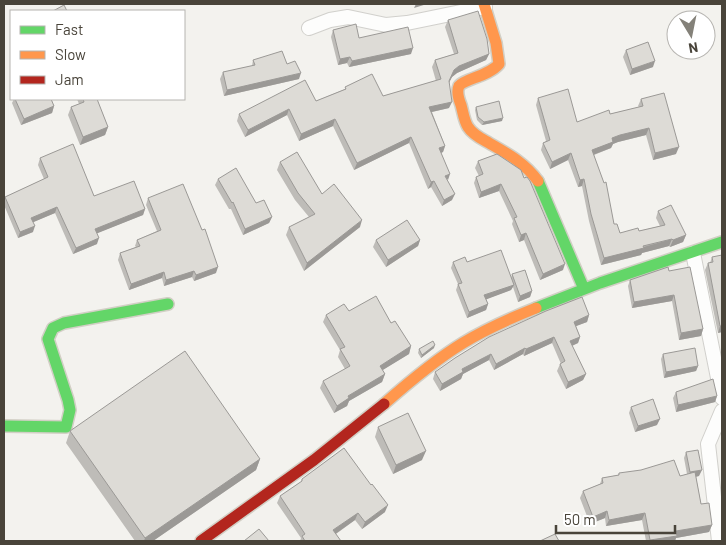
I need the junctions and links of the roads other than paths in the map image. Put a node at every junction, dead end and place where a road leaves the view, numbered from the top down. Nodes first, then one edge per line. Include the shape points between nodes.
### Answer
1 (484, 6) edge
2 (309, 28) dead end
3 (722, 242) edge
4 (693, 252) junction
5 (584, 289) junction
6 (168, 304) dead end
7 (722, 398) edge
8 (722, 411) edge
9 (4, 426) edge
10 (719, 532) edge
11 (201, 541) edge

1 - 2 street via 408,23 386,25 348,17
1 - 5 street via 499,64 458,88 466,125 472,133 530,170
3 - 4 street
4 - 5 street
4 - 7 street
5 - 11 street via 482,332 460,345 421,371 315,459
6 - 9 street via 64,323 53,328 48,339 68,400 70,410 66,427
8 - 10 street via 708,444

